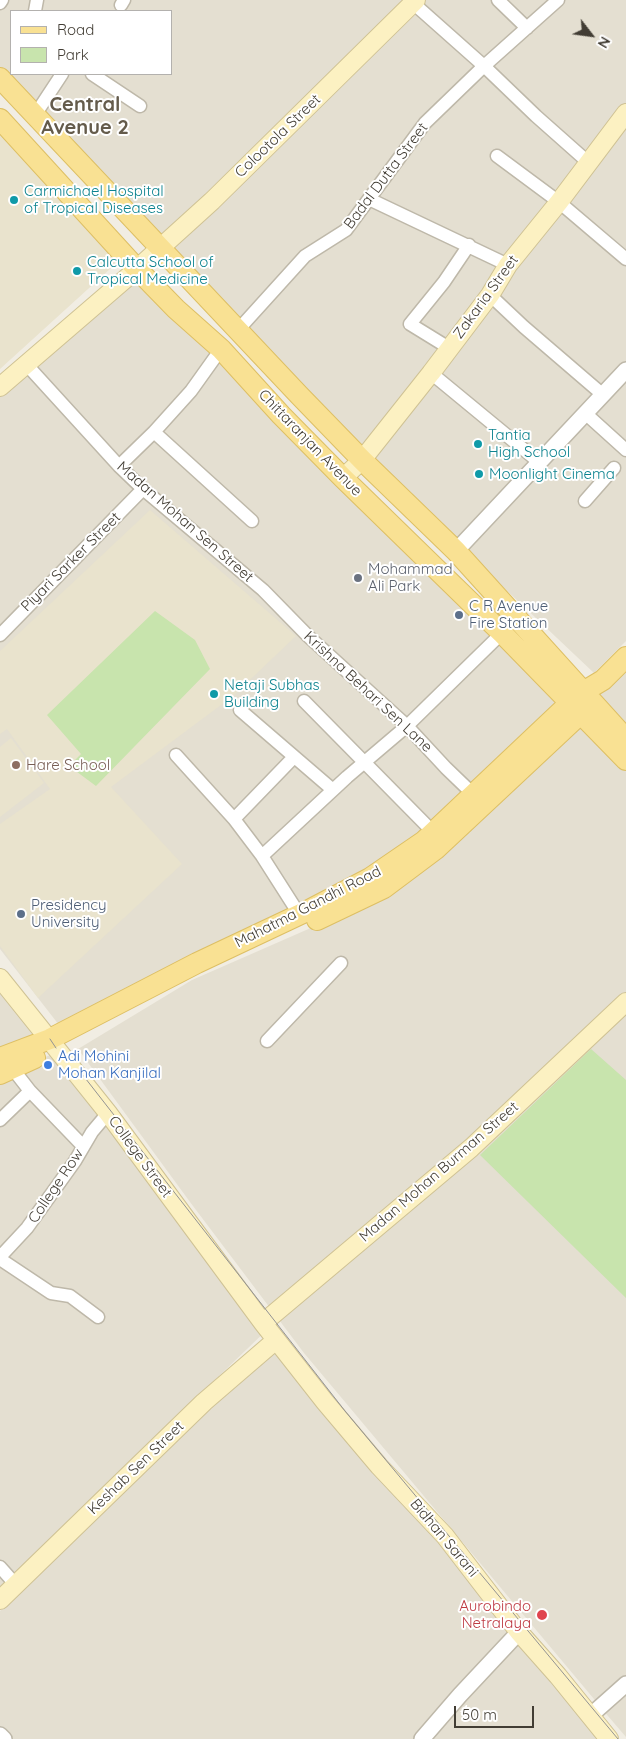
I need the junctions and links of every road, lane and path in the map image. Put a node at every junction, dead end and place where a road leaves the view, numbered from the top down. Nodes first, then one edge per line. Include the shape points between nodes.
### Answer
1 (2, 0) edge
2 (498, 0) edge
3 (558, 0) edge
4 (415, 2) edge
5 (0, 3) edge
6 (527, 28) junction
7 (484, 66) junction
8 (61, 75) edge
9 (94, 75) edge
10 (0, 78) edge
11 (140, 106) dead end
12 (626, 113) edge
13 (35, 115) junction
14 (0, 120) edge
15 (497, 156) dead end
16 (589, 163) junction
17 (369, 199) junction
18 (559, 202) junction
19 (469, 245) junction
20 (159, 248) junction
21 (626, 259) edge
22 (508, 265) junction
23 (137, 269) junction
24 (490, 295) junction
25 (238, 330) junction
26 (449, 348) junction
27 (221, 349) junction
28 (26, 364) junction
29 (626, 370) edge
30 (431, 373) junction
31 (0, 387) edge
32 (602, 394) junction
33 (585, 413) junction
34 (154, 432) junction
35 (626, 450) edge
36 (362, 460) junction
37 (539, 462) junction
38 (118, 466) junction
39 (614, 468) dead end
40 (343, 478) junction
41 (143, 490) junction
42 (585, 501) dead end
43 (252, 521) dead end
44 (456, 550) junction
45 (263, 590) joint
46 (502, 633) junction
47 (0, 635) edge
48 (626, 657) edge
49 (304, 701) dead end
50 (589, 707) junction
51 (240, 710) dead end
52 (407, 726) junction
53 (626, 739) edge
54 (176, 755) dead end
55 (294, 757) junction
56 (626, 760) edge
57 (365, 762) junction
58 (333, 790) junction
59 (473, 794) junction
60 (234, 819) junction
61 (433, 832) junction
62 (262, 856) junction
63 (299, 914) junction
64 (341, 963) dead end
65 (0, 978) edge
66 (626, 1002) edge
67 (266, 1040) dead end
68 (53, 1044) junction
69 (3, 1062) edge
70 (30, 1091) junction
71 (108, 1113) junction
72 (0, 1120) edge
73 (83, 1146) junction
74 (0, 1258) edge
75 (98, 1317) dead end
76 (266, 1320) junction
77 (276, 1340) junction
78 (0, 1567) edge
79 (16, 1585) junction
80 (0, 1600) edge
81 (519, 1632) junction
82 (626, 1684) edge
83 (590, 1716) junction
84 (0, 1734) edge
85 (4, 1739) edge
86 (422, 1739) edge
87 (609, 1739) edge

1 - 5 street
2 - 6 street
3 - 6 street, Badal Dutta Street
4 - 7 street
4 - 20 main road, Colootola Street via 212,201
6 - 7 street, Badal Dutta Street
7 - 16 street
7 - 17 street, Badal Dutta Street via 422,126
8 - 13 street
9 - 11 street
10 - 13 main road
12 - 16 main road, Zakaria Street
13 - 20 main road
14 - 23 main road, Chittaranjan Avenue
15 - 18 street
16 - 18 main road, Zakaria Street
17 - 19 street
17 - 25 street, Badal Dutta Street via 346,230 305,256
18 - 21 street
18 - 22 main road, Zakaria Street
19 - 22 street
19 - 26 street via 410,324
20 - 23 main road, Colootola Street
20 - 25 main road
22 - 24 main road, Zakaria Street
23 - 27 main road, Chittaranjan Avenue
23 - 28 main road, Colootola Street
24 - 26 main road, Zakaria Street
24 - 32 street
25 - 36 main road
26 - 30 main road, Zakaria Street
27 - 34 street via 191,391
27 - 40 main road, Chittaranjan Avenue
28 - 31 main road, Colootola Street
28 - 38 street, Madan Mohan Sen Street
29 - 32 street
30 - 36 main road, Zakaria Street
30 - 37 street
32 - 33 street
33 - 35 street
33 - 37 street
34 - 38 street
34 - 43 street
36 - 40 main road, Zakaria Street
36 - 44 main road
37 - 44 street
38 - 41 street, Madan Mohan Sen Street
39 - 42 street
40 - 46 main road, Chittaranjan Avenue
41 - 45 street, Madan Mohan Sen Street
41 - 47 street, Piyari Sarker Street
44 - 50 main road
45 - 52 street, Krishna Behari Sen Lane via 308,636
46 - 50 main road, Chittaranjan Avenue
46 - 52 street
48 - 50 main road, Mahatma Gandhi Road via 602,680
49 - 57 street
50 - 53 main road
50 - 56 main road, Chittaranjan Avenue
50 - 59 main road, Mahatma Gandhi Road
50 - 68 main road, Mahatma Gandhi Road via 436,849 384,888
51 - 55 street
52 - 57 street
52 - 59 street, Krishna Behari Sen Lane
54 - 60 street
55 - 58 street
55 - 60 street
57 - 58 street
57 - 61 street
58 - 62 street
59 - 61 main road, Mahatma Gandhi Road
60 - 62 street
61 - 63 main road, Mahatma Gandhi Road via 370,878
62 - 63 street
63 - 68 main road, Mahatma Gandhi Road via 197,963
64 - 67 street
65 - 68 main road, College Street
66 - 76 main road, Madan Mohan Burman Street via 471,1148
68 - 69 main road, Mahatma Gandhi Road
68 - 71 main road, College Street
69 - 70 street
70 - 72 street
70 - 73 street
71 - 73 street, College Row
71 - 76 main road, College Street
73 - 74 street, College Row via 27,1228
74 - 75 street via 51,1293 70,1296
76 - 77 main road, College Street
77 - 79 main road, Keshab Sen Street via 204,1402
77 - 81 main road, Bidhan Sarani via 379,1466 445,1536
78 - 79 street
79 - 80 main road, Keshab Sen Street
81 - 83 main road, Bidhan Sarani
81 - 86 street
82 - 83 street
83 - 87 main road, Bidhan Sarani
84 - 85 street

